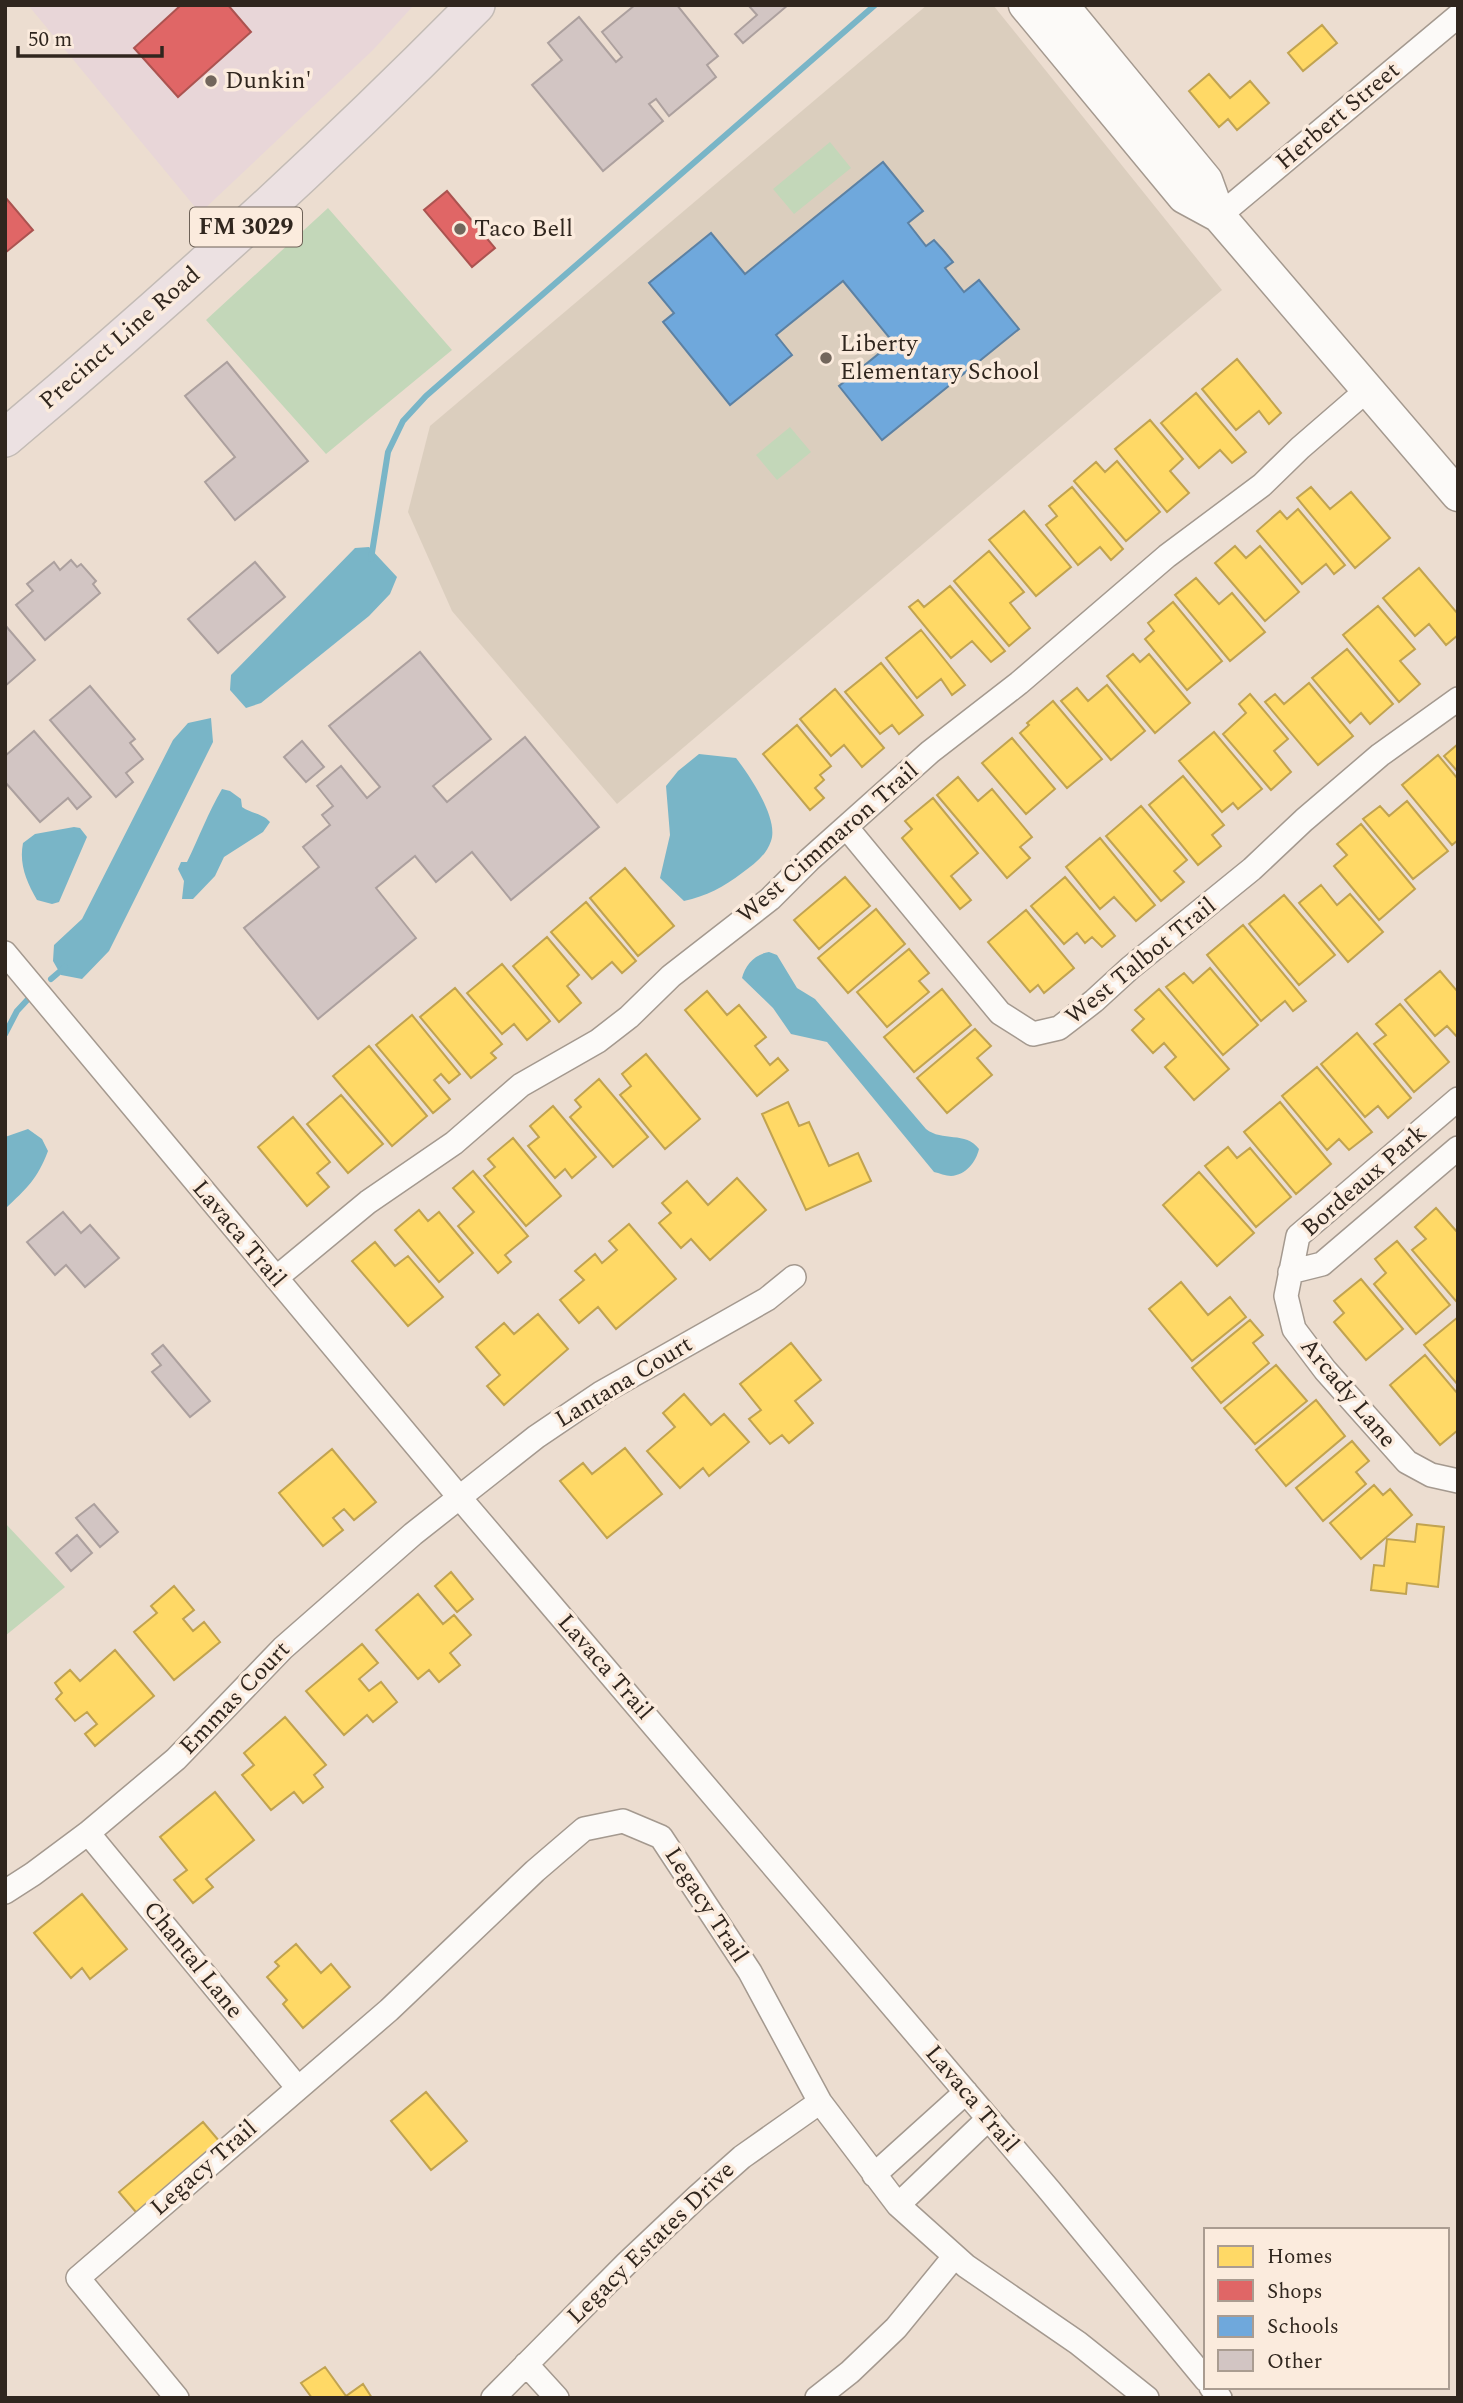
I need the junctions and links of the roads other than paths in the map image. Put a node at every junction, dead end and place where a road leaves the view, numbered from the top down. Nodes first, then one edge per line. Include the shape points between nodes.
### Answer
1 (476, 5) edge
2 (1025, 5) edge
3 (1062, 5) edge
4 (1458, 16) edge
5 (1219, 216) junction
6 (1367, 390) junction
7 (5, 438) edge
8 (1458, 495) edge
9 (1458, 699) edge
10 (847, 828) junction
11 (5, 953) edge
12 (1458, 1100) edge
13 (1458, 1148) edge
14 (1290, 1272) junction
15 (794, 1276) dead end
16 (276, 1278) junction
17 (1456, 1480) edge
18 (460, 1498) junction
19 (88, 1833) junction
20 (5, 1892) edge
21 (298, 2088) junction
22 (966, 2092) junction
23 (820, 2102) junction
24 (988, 2119) junction
25 (874, 2175) junction
26 (898, 2205) junction
27 (954, 2257) junction
28 (526, 2364) junction
29 (1204, 2378) edge
30 (177, 2398) edge
31 (493, 2398) edge
32 (557, 2398) edge
33 (817, 2398) edge
34 (1147, 2398) edge

1 - 7 main road, Precinct Line Road / FM 3029 via 344,137 188,281
2 - 5 main road via 1184,197
3 - 5 main road via 1206,180
4 - 5 street, Herbert Street
5 - 6 main road
6 - 8 main road
6 - 10 street, West Cimmaron Trail via 1262,485 1167,556 1019,683 930,752
9 - 10 street, West Talbot Trail via 1380,755 1094,1001 1059,1028 1033,1034 1000,1013
10 - 16 street, West Cimmaron Trail via 629,1017 598,1041 521,1085 454,1143 368,1202
11 - 16 street, Lavaca Trail
12 - 14 street, Bordeaux Park via 1298,1236
13 - 14 street, Bordeaux Park via 1322,1264
14 - 17 street, Arcady Lane via 1286,1296 1294,1329 1325,1370 1407,1462 1432,1475
15 - 18 street, Lantana Court via 767,1299 601,1393 536,1437
16 - 18 street, Lavaca Trail
18 - 19 street, Emmas Court via 282,1648 176,1759
18 - 22 street, Lavaca Trail
19 - 20 street, Emmas Court
19 - 21 street, Chantal Lane
21 - 23 street, Legacy Trail via 584,1829 623,1821 661,1837 750,1972
21 - 30 street, Legacy Trail via 78,2278
22 - 24 street, Lavaca Trail
22 - 25 street
23 - 25 street, Legacy Trail
23 - 28 street, Legacy Estates Drive via 742,2157
24 - 26 street
24 - 29 street, Lavaca Trail
25 - 26 street, Legacy Trail
26 - 27 street, Legacy Trail
27 - 33 street via 896,2328
27 - 34 street, Legacy Trail via 1078,2343
28 - 31 street, Legacy Estates Drive
28 - 32 street

